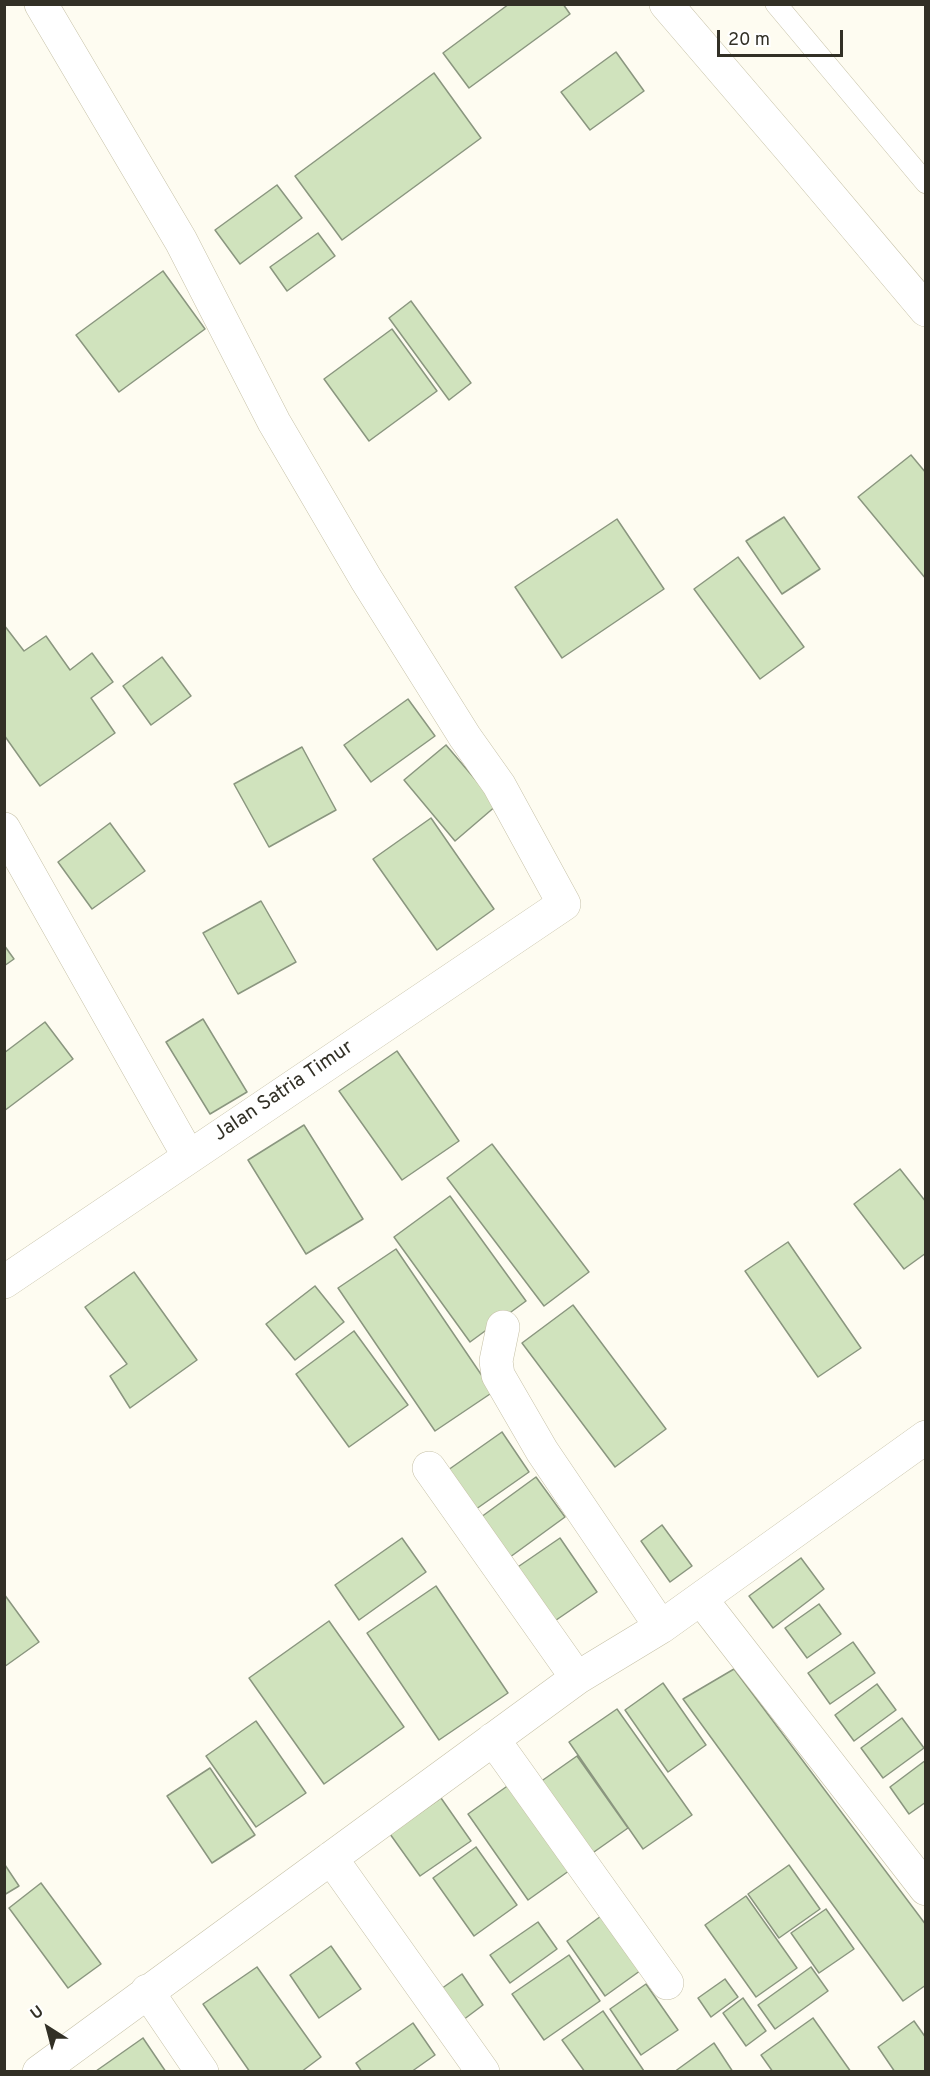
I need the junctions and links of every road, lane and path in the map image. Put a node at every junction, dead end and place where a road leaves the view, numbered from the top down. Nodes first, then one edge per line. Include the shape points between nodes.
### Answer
1 (41, 4) edge
2 (666, 4) edge
3 (776, 4) edge
4 (926, 183) edge
5 (926, 310) edge
6 (4, 829) edge
7 (189, 1157) junction
8 (4, 1282) edge
9 (503, 1327) dead end
10 (926, 1437) edge
11 (429, 1468) dead end
12 (701, 1599) junction
13 (662, 1627) junction
14 (577, 1678) junction
15 (493, 1739) junction
16 (331, 1858) junction
17 (926, 1888) edge
18 (667, 1983) dead end
19 (147, 1991) junction
20 (39, 2072) edge
21 (202, 2072) edge
22 (483, 2072) edge

1 - 7 street, Jalan Satria Timur via 181,241 286,441 366,579 499,785 564,904
2 - 5 street
3 - 4 lane
6 - 7 street
7 - 8 street, Jalan Satria Timur
9 - 13 street via 496,1361 498,1375 542,1452
10 - 12 street
11 - 14 street
12 - 13 street
12 - 17 street
13 - 14 street
14 - 15 street
15 - 16 street
15 - 18 street
16 - 19 street
16 - 22 street
19 - 20 street
19 - 21 street

